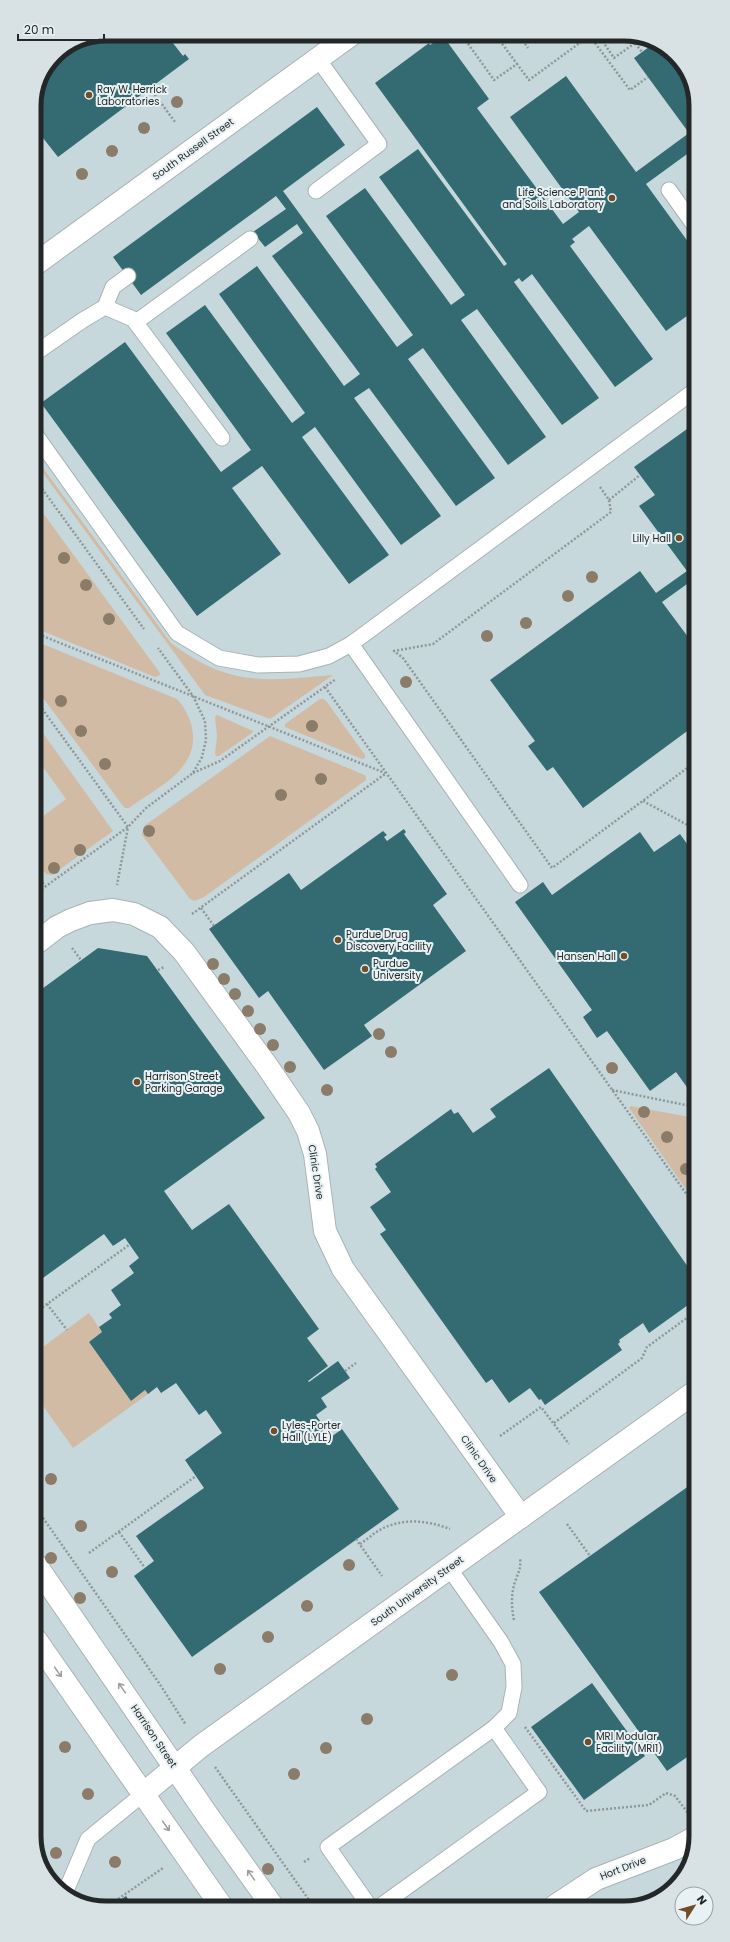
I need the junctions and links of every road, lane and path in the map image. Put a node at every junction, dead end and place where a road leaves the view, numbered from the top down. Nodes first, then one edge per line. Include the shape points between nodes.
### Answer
1 (342, 41) edge
2 (465, 41) edge
3 (472, 41) edge
4 (500, 41) edge
5 (523, 41) edge
6 (582, 41) edge
7 (599, 41) edge
8 (602, 41) edge
9 (635, 43) joint
10 (468, 44) junction
11 (528, 48) dead end
12 (642, 52) dead end
13 (318, 59) junction
14 (517, 64) junction
15 (648, 77) dead end
16 (150, 88) dead end
17 (175, 122) dead end
18 (669, 190) dead end
19 (316, 191) dead end
20 (689, 218) edge
21 (250, 238) dead end
22 (41, 260) edge
23 (128, 276) dead end
24 (105, 307) junction
25 (136, 322) junction
26 (41, 349) edge
27 (689, 395) edge
28 (222, 438) dead end
29 (41, 442) edge
30 (587, 469) junction
31 (640, 475) dead end
32 (41, 488) edge
33 (608, 500) junction
34 (146, 633) dead end
35 (41, 635) edge
36 (351, 644) junction
37 (156, 645) dead end
38 (339, 676) dead end
39 (324, 687) junction
40 (193, 696) junction
41 (41, 707) edge
42 (268, 728) junction
43 (689, 767) edge
44 (193, 773) junction
45 (386, 774) junction
46 (643, 801) junction
47 (689, 826) edge
48 (128, 827) junction
49 (41, 881) edge
50 (520, 885) dead end
51 (45, 886) junction
52 (41, 890) edge
53 (41, 904) edge
54 (201, 908) junction
55 (113, 910) junction
56 (46, 911) dead end
57 (192, 914) dead end
58 (214, 926) dead end
59 (41, 940) edge
60 (68, 943) dead end
61 (81, 960) dead end
62 (612, 1090) junction
63 (689, 1106) edge
64 (689, 1198) edge
65 (129, 1245) dead end
66 (48, 1304) junction
67 (41, 1309) edge
68 (689, 1316) edge
69 (67, 1330) dead end
70 (356, 1364) dead end
71 (345, 1371) dead end
72 (689, 1396) edge
73 (554, 1423) junction
74 (500, 1436) dead end
75 (569, 1444) dead end
76 (196, 1476) dead end
77 (41, 1515) edge
78 (521, 1517) junction
79 (567, 1524) dead end
80 (450, 1529) dead end
81 (118, 1532) junction
82 (356, 1539) dead end
83 (360, 1544) junction
84 (90, 1553) dead end
85 (590, 1556) dead end
86 (520, 1558) dead end
87 (145, 1568) dead end
88 (449, 1568) junction
89 (41, 1572) edge
90 (382, 1576) dead end
91 (518, 1626) dead end
92 (41, 1650) edge
93 (179, 1715) dead end
94 (527, 1721) dead end
95 (494, 1728) junction
96 (175, 1767) junction
97 (220, 1774) dead end
98 (143, 1794) junction
99 (689, 1812) edge
100 (688, 1841) edge
101 (166, 1866) dead end
102 (67, 1888) edge
103 (115, 1901) edge
104 (218, 1901) edge
105 (269, 1901) edge
106 (310, 1901) edge
107 (366, 1901) edge
108 (387, 1901) edge
109 (563, 1901) edge

1 - 13 street, South Russell Street
2 - 10 path
3 - 10 path
4 - 14 path
5 - 11 path
6 - 14 path via 529,80
7 - 15 path via 595,43 630,90
8 - 9 path via 614,58
9 - 12 path
10 - 14 path via 494,80
13 - 19 lane via 379,144
13 - 22 street, South Russell Street
16 - 17 path
18 - 20 lane
21 - 25 lane
23 - 24 lane via 113,287
24 - 25 lane
24 - 26 lane
25 - 28 lane
27 - 30 lane
29 - 36 lane via 177,633 219,658 258,665 299,664 329,656
30 - 33 path
30 - 36 lane
31 - 33 path
32 - 34 path
33 - 46 path via 611,512 433,644 394,651 403,658 552,868
35 - 40 path
36 - 50 lane
37 - 40 path
38 - 39 path
39 - 42 path
39 - 45 path
40 - 42 path
40 - 44 path via 205,721 206,740 202,757
41 - 48 path
42 - 44 path via 220,761
42 - 45 path
43 - 46 path
44 - 48 path via 146,808
45 - 54 path
45 - 62 path
46 - 47 path
48 - 51 path
48 - 55 path
49 - 51 path
51 - 52 path
53 - 56 path
54 - 57 path
54 - 58 path
55 - 59 street, Clinic Drive via 90,913 72,920
55 - 78 street, Clinic Drive via 134,914 160,927 184,952 299,1113 315,1154 325,1231 343,1269
60 - 61 path
62 - 63 path
62 - 64 path
65 - 66 path
66 - 67 path
66 - 69 path
68 - 73 path via 647,1347 642,1358
70 - 71 path
72 - 78 street, South University Street
73 - 74 path via 541,1407
73 - 75 path
76 - 81 path
77 - 93 path
78 - 88 street, South University Street
79 - 85 path
80 - 83 path via 431,1522 407,1521 385,1527
81 - 84 path
81 - 87 path
82 - 83 path
83 - 90 path
86 - 91 path via 521,1569 515,1580 510,1605
88 - 95 lane via 501,1642 513,1664 514,1687 509,1713
88 - 96 street, South University Street
96 -> 89 street, Harrison Street
92 -> 98 street
94 - 99 path via 525,1727 586,1811 649,1806 666,1793 675,1796
95 - 107 lane via 328,1847
95 - 108 lane via 539,1792
96 - 98 street, South University Street
105 -> 96 street, Harrison Street
97 - 106 path
98 - 102 lane via 88,1839
98 -> 104 street
100 - 109 street, Hort Drive via 596,1879
101 - 103 path

